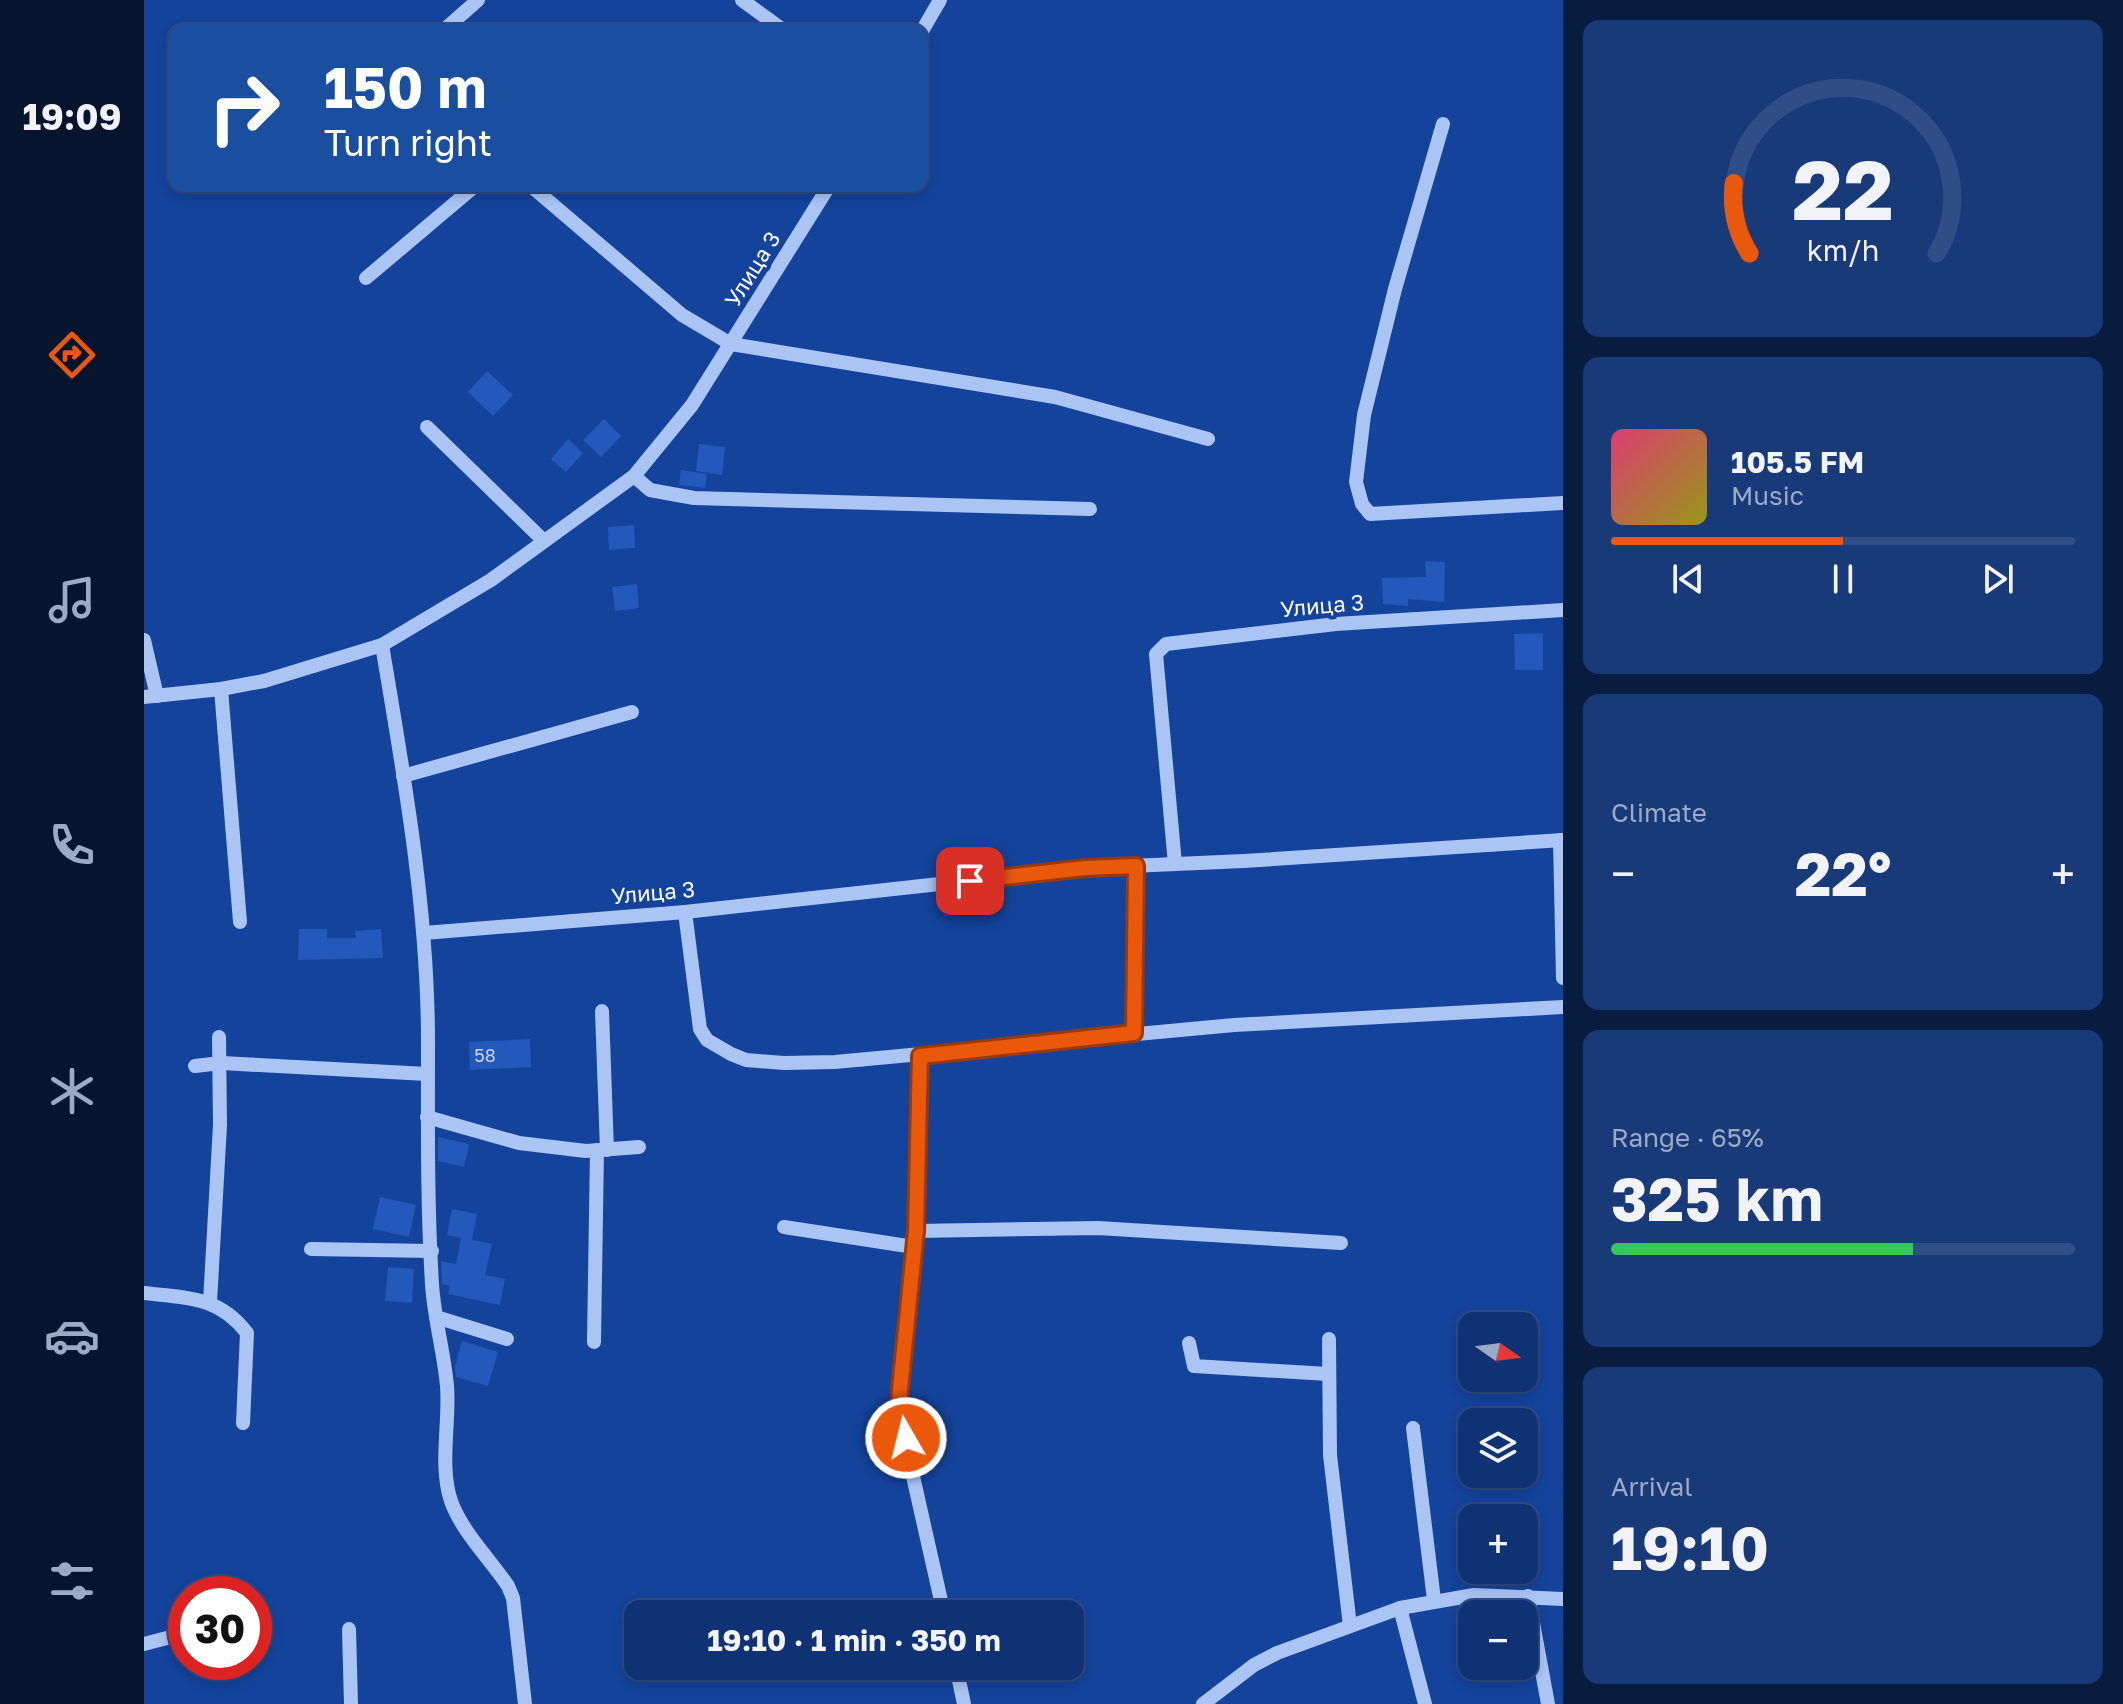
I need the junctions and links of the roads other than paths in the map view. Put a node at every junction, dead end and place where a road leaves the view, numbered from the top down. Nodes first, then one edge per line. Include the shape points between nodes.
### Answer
1 (478, 0) edge
2 (742, 0) edge
3 (940, 0) edge
4 (451, 24) edge
5 (775, 24) edge
6 (926, 24) edge
7 (1443, 124) dead end
8 (468, 192) edge
9 (538, 192) edge
10 (825, 192) edge
11 (366, 278) dead end
12 (731, 344) junction
13 (427, 427) dead end
14 (1208, 439) dead end
15 (634, 476) junction
16 (1563, 503) edge
17 (1090, 509) dead end
18 (544, 541) junction
19 (1563, 610) edge
20 (144, 640) edge
21 (382, 645) junction
22 (221, 689) junction
23 (151, 697) edge
24 (632, 712) dead end
25 (403, 776) junction
26 (1561, 840) edge
27 (1175, 864) junction
28 (1136, 866) junction
29 (685, 912) junction
30 (240, 922) dead end
31 (424, 933) junction
32 (1563, 978) edge
33 (1563, 1007) edge
34 (602, 1011) dead end
35 (1134, 1033) junction
36 (219, 1037) dead end
37 (920, 1056) junction
38 (221, 1063) junction
39 (195, 1066) dead end
40 (427, 1074) junction
41 (427, 1117) junction
42 (639, 1147) dead end
43 (602, 1150) junction
44 (784, 1227) dead end
45 (916, 1231) junction
46 (1341, 1243) dead end
47 (914, 1247) junction
48 (311, 1249) dead end
49 (432, 1251) junction
50 (144, 1293) edge
51 (210, 1302) junction
52 (436, 1317) junction
53 (507, 1339) dead end
54 (1329, 1339) dead end
55 (594, 1342) dead end
56 (1189, 1343) dead end
57 (1328, 1374) junction
58 (243, 1423) dead end
59 (1413, 1428) dead end
60 (1528, 1596) junction
61 (1563, 1599) edge
62 (941, 1600) edge
63 (1434, 1600) junction
64 (1400, 1608) junction
65 (1350, 1626) junction
66 (349, 1629) dead end
67 (168, 1638) edge
68 (144, 1644) edge
69 (959, 1680) edge
70 (351, 1704) edge
71 (525, 1704) edge
72 (964, 1704) edge
73 (1203, 1704) edge
74 (1425, 1704) edge
75 (1548, 1704) edge

1 - 4 street
2 - 5 street
3 - 6 street
7 - 16 street via 1364,415 1356,482 1362,504 1370,514
8 - 11 street
9 - 12 street via 682,315
10 - 12 street, Улица 3
12 - 14 street via 1055,397
12 - 15 street, Улица 3 via 692,405
13 - 18 street
15 - 17 street via 650,490 694,498
15 - 18 street, Улица 3
18 - 21 street, Улица 3 via 491,580
19 - 27 street, Улица 3 via 1336,624 1166,644 1156,654
20 - 23 street
21 - 22 street, Улица 3 via 292,674
21 - 25 street
22 - 23 street, Улица 3
22 - 30 street
24 - 25 street
25 - 31 street
26 - 27 street, Улица 3
26 - 32 street
27 - 28 street, Улица 3
28 - 29 street, Улица 3
28 - 35 street
29 - 31 street, Улица 3
29 - 37 street via 697,1018 707,1040 718,1047 746,1060 784,1063
31 - 40 street
33 - 35 street
34 - 43 street
35 - 37 street
36 - 38 street
37 - 45 street
38 - 39 street
38 - 40 street
38 - 51 street
40 - 41 street
41 - 43 street via 519,1143
41 - 49 street
42 - 43 street
43 - 55 street
44 - 47 street
45 - 46 street via 1129,1228
45 - 47 street
47 - 62 street via 899,1414
48 - 49 street
49 - 52 street
50 - 51 street
51 - 58 street via 247,1333
52 - 53 street
52 - 71 street via 447,1387 450,1498 513,1598
54 - 57 street
56 - 57 street via 1194,1366
57 - 65 street via 1330,1455
59 - 63 street
60 - 61 street
60 - 63 street
60 - 75 street
63 - 64 street
64 - 65 street
64 - 74 street
65 - 73 street via 1266,1659
66 - 70 street
67 - 68 street
69 - 72 street

